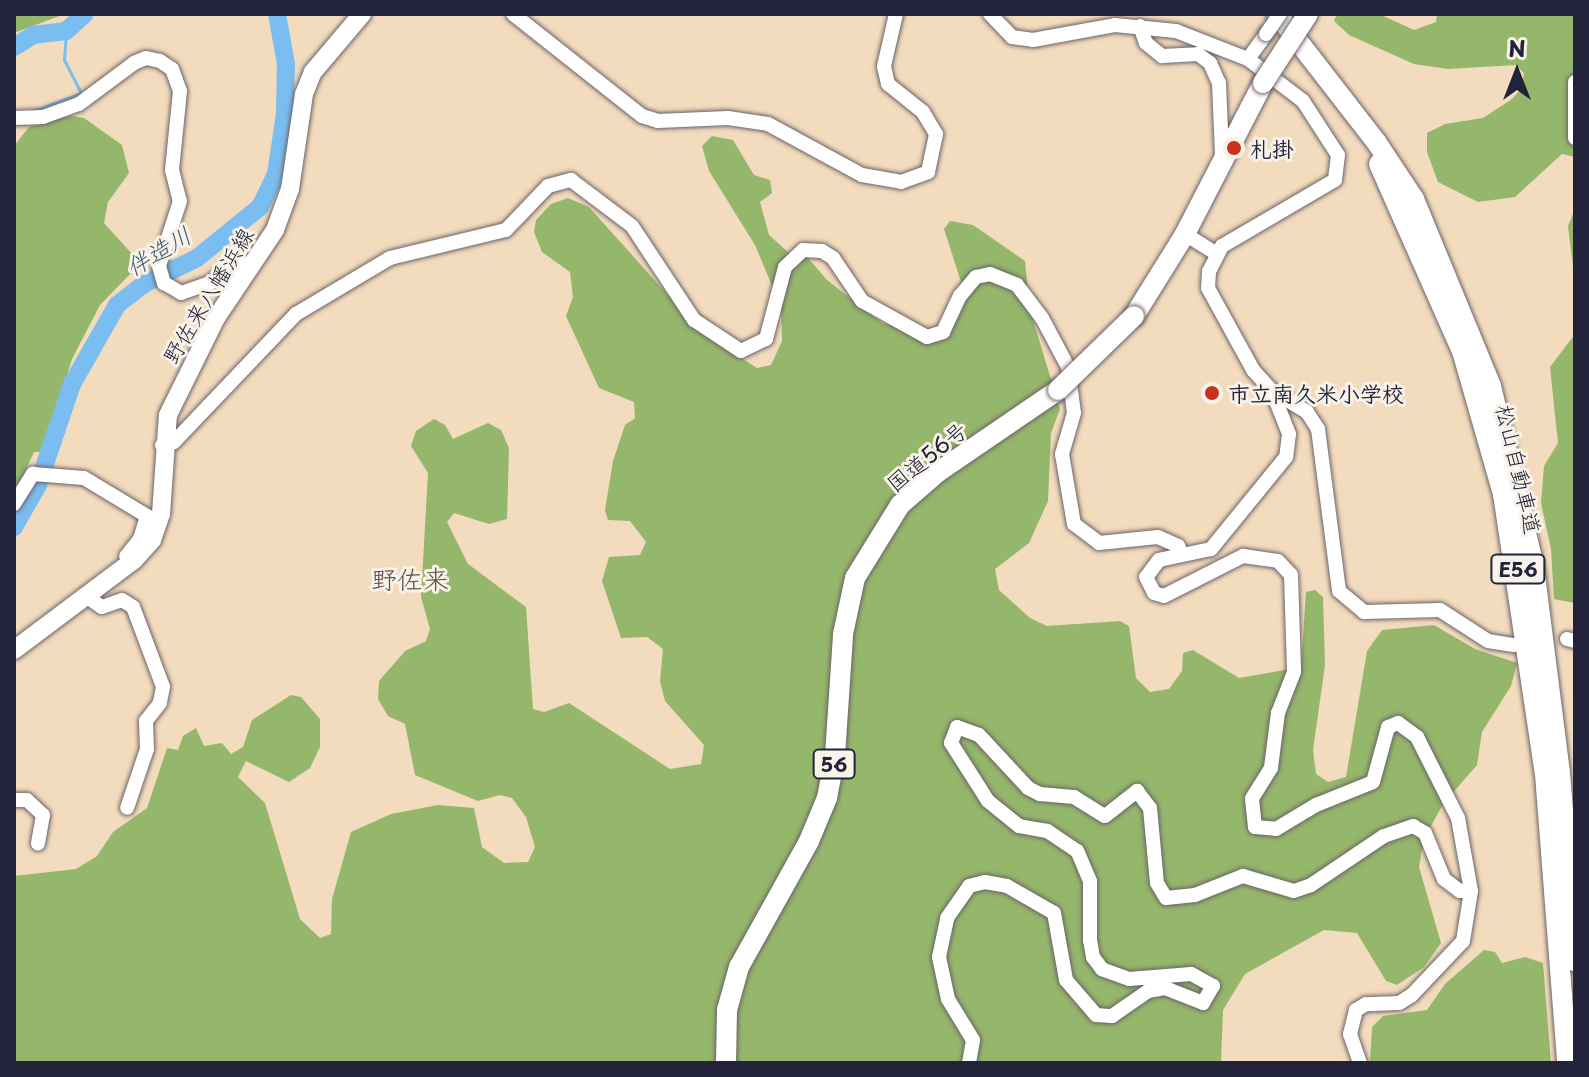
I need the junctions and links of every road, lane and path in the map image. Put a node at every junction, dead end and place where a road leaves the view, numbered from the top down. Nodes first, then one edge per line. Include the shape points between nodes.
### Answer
1 (362, 14) edge
2 (513, 14) edge
3 (896, 14) edge
4 (990, 14) edge
5 (1279, 14) edge
6 (1308, 14) edge
7 (1140, 26) junction
8 (1248, 59) junction
9 (1575, 82) edge
10 (1347, 105) junction
11 (14, 118) edge
12 (1575, 138) edge
13 (1222, 156) junction
14 (1185, 234) junction
15 (1216, 253) junction
16 (254, 262) junction
17 (1272, 391) junction
18 (162, 445) junction
19 (14, 504) edge
20 (1182, 554) junction
21 (127, 566) junction
22 (86, 596) junction
23 (1514, 645) dead end
24 (14, 650) edge
25 (14, 800) edge
26 (127, 808) dead end
27 (38, 844) dead end
28 (1471, 891) junction
29 (1575, 961) edge
30 (726, 1063) edge
31 (969, 1063) edge
32 (1360, 1063) edge
33 (1567, 1063) edge

1 - 16 main road, 野佐来八幡浜線 via 324,54 308,82 286,204
2 - 3 street via 642,116 666,122 728,118 768,124 862,175 901,182 928,172 936,134 923,112 888,84 884,66
4 - 7 street via 1012,37 1033,40 1078,30
5 - 8 street, bridge
5 - 10 highway, 松山自動車道 / E56
6 - 13 highway, 国道56号 / 56, bridge
7 - 8 street via 1219,44
7 - 13 street via 1146,43 1162,56 1198,54 1210,63 1219,83
8 - 15 street via 1303,101 1338,155 1340,167 1323,190 1277,209
9 - 12 street
10 - 29 highway, 松山自動車道 / E56 via 1414,199 1478,348 1505,433 1547,658
10 - 33 highway, 松山自動車道 / E56 via 1395,197 1462,351 1503,494 1545,774
11 - 16 street via 43,117 79,104 134,63 146,58 160,61 172,69 180,91 172,170 180,201 161,256 164,283 181,293
13 - 14 highway, 国道56号 / 56
14 - 15 street
14 - 30 highway, 国道56号 / 56, bridge via 1134,316 1058,390 938,472 900,505 855,578 843,634 827,798 739,967 727,1010
15 - 17 street via 1208,288 1253,370
16 - 18 main road, 野佐来八幡浜線 via 192,361 168,415
17 - 20 street via 1289,434 1286,457 1211,549
17 - 23 street via 1307,412 1318,429 1333,573 1350,604 1379,614 1421,607 1440,610 1488,641
18 - 20 street via 174,442 296,314 390,258 506,230 548,186 571,180 615,208 694,320 741,351 766,339 785,267 803,250 833,258 862,301 927,337 943,332 976,277 990,274 1017,285 1068,367 1074,413 1062,454 1074,524 1099,543 1158,537 1178,546
18 - 21 main road, 野佐来八幡浜線 via 158,527 147,549
19 - 21 street via 33,474 89,481 147,516 140,539 124,557
20 - 28 street via 1152,566 1146,577 1154,593 1177,591 1243,556 1278,561 1291,575 1294,672 1278,713 1271,768 1252,799 1255,827 1276,829 1316,805 1373,782 1388,727 1398,723 1417,737 1458,818
21 - 22 main road, 野佐来八幡浜線
22 - 24 main road, 野佐来八幡浜線
22 - 26 street via 102,607 122,600 133,607 163,687 160,703 146,721 147,749
25 - 27 street via 27,800 43,815
28 - 31 street via 1460,891 1444,879 1425,833 1413,826 1384,836 1294,891 1243,876 1195,895 1166,898 1157,883 1150,808 1137,791 1105,816 1074,797 1040,794 1028,788 979,735 957,727 951,743 988,801 1019,826 1047,831 1077,851 1090,881 1090,940 1102,969 1129,979 1191,974 1213,986 1203,1003 1165,988 1148,991 1112,1016 1096,1015 1066,980 1054,913 1007,886 969,886 947,918 939,957 948,999 973,1040
28 - 32 street via 1471,919 1448,962 1399,1003 1356,1010 1350,1034

